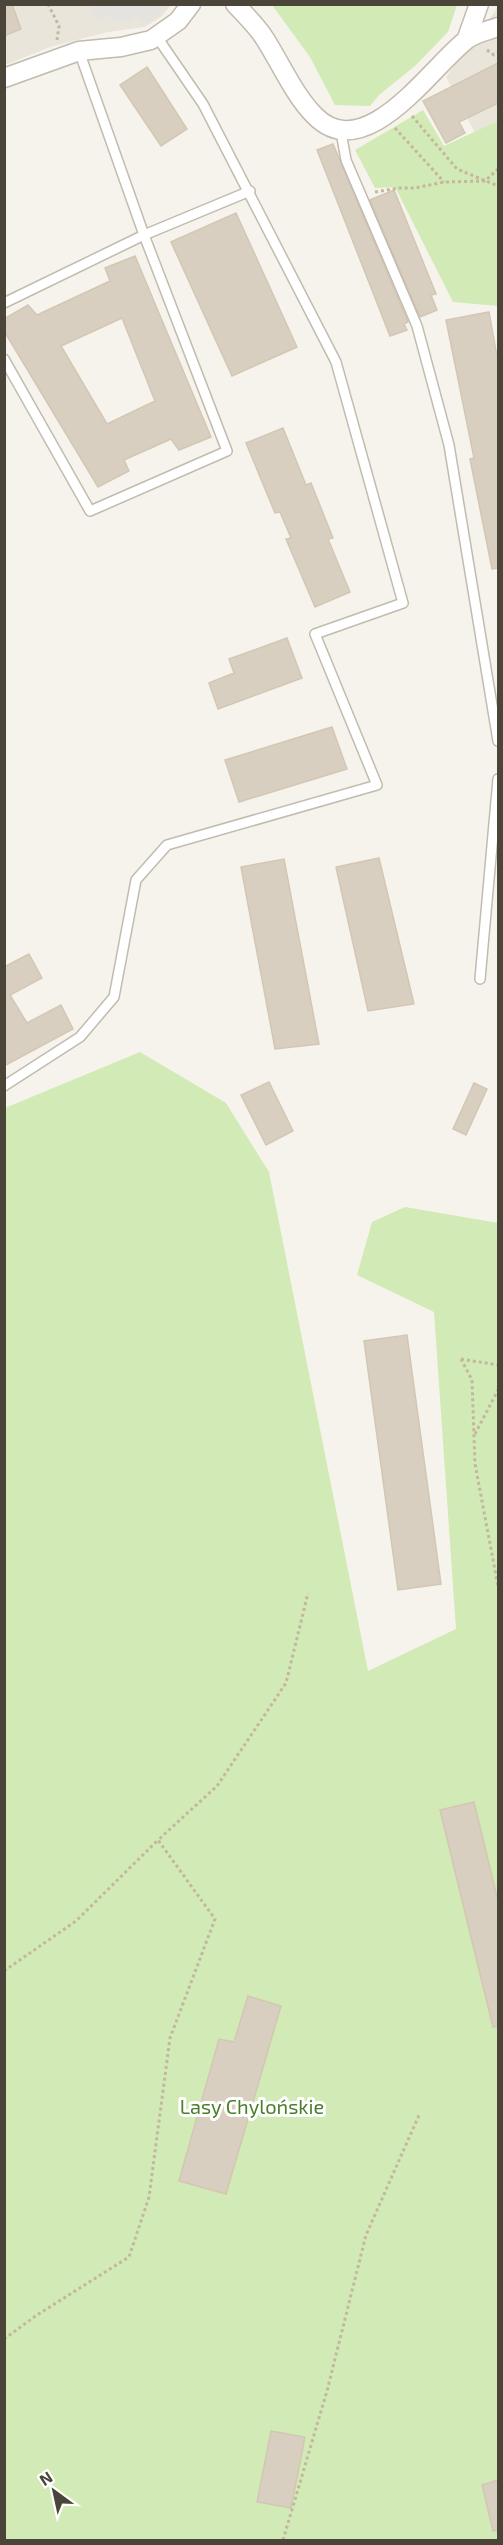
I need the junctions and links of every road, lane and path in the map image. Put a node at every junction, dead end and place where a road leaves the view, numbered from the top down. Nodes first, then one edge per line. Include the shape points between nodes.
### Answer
1 (48, 4) edge
2 (192, 4) edge
3 (236, 4) edge
4 (479, 4) edge
5 (498, 27) edge
6 (157, 37) junction
7 (467, 38) junction
8 (56, 44) dead end
9 (79, 51) junction
10 (4, 78) edge
11 (407, 110) dead end
12 (392, 125) dead end
13 (341, 132) junction
14 (498, 169) edge
15 (485, 181) junction
16 (444, 182) junction
17 (498, 186) edge
18 (250, 191) junction
19 (361, 194) junction
20 (144, 235) junction
21 (4, 303) edge
22 (4, 359) edge
23 (498, 741) edge
24 (498, 779) edge
25 (480, 979) dead end
26 (4, 1086) edge
27 (498, 1365) edge
28 (498, 1389) edge
29 (474, 1436) junction
30 (498, 1586) edge
31 (309, 1593) dead end
32 (158, 1840) junction
33 (4, 1971) edge
34 (420, 2113) dead end
35 (4, 2339) edge
36 (283, 2541) edge

1 - 8 path via 59,26
2 - 6 street
3 - 13 street via 264,37 315,116
4 - 7 street
5 - 7 street
6 - 9 street via 139,44
6 - 18 lane via 203,104
7 - 13 street via 381,119 354,132
9 - 10 street
9 - 20 lane
11 - 15 path via 458,169
12 - 16 path
13 - 19 lane via 346,160
14 - 15 path
15 - 16 path
15 - 17 path
16 - 19 path
18 - 20 lane
18 - 26 lane via 336,362 403,603 315,634 377,785 167,845 136,880 114,997 80,1037
19 - 23 lane via 417,326 449,444
20 - 21 lane
20 - 22 lane via 227,451 90,512
24 - 25 lane
27 - 29 path via 461,1359 472,1380
28 - 29 path
29 - 30 path via 475,1464
31 - 32 path via 286,1683 217,1786
32 - 33 path via 75,1921
32 - 35 path via 215,1919 170,2038 149,2197 129,2257
34 - 36 path via 366,2235 327,2391

